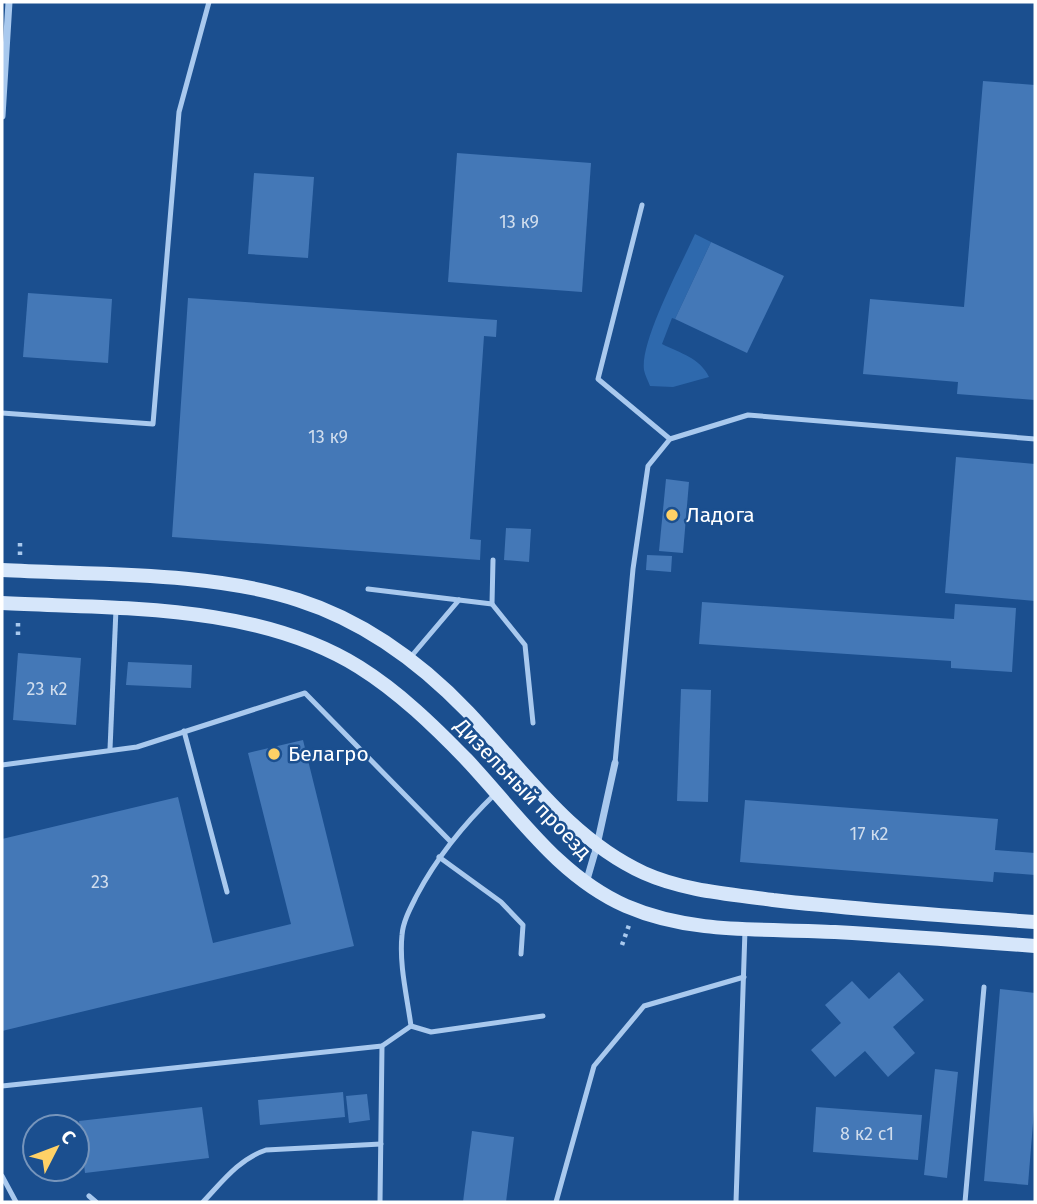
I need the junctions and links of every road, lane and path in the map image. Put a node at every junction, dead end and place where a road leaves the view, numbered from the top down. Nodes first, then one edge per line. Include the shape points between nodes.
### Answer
1 (9, 2) edge
2 (209, 2) edge
3 (2, 116) edge
4 (642, 205) dead end
5 (2, 413) edge
6 (670, 439) junction
7 (1035, 439) edge
8 (20, 542) dead end
9 (20, 557) dead end
10 (493, 560) dead end
11 (2, 570) edge
12 (368, 589) dead end
13 (459, 600) junction
14 (2, 603) edge
15 (492, 604) junction
16 (116, 609) junction
17 (18, 618) dead end
18 (18, 635) dead end
19 (409, 659) junction
20 (533, 723) dead end
21 (184, 731) junction
22 (110, 749) junction
23 (615, 763) joint
24 (2, 765) edge
25 (496, 793) junction
26 (450, 841) junction
27 (597, 845) junction
28 (439, 857) junction
29 (586, 883) junction
30 (227, 892) dead end
31 (1035, 922) edge
32 (630, 925) dead end
33 (745, 930) junction
34 (622, 945) dead end
35 (1035, 946) edge
36 (520, 954) dead end
37 (744, 977) junction
38 (984, 988) dead end
39 (543, 1016) dead end
40 (411, 1026) junction
41 (382, 1046) junction
42 (2, 1086) edge
43 (381, 1144) junction
44 (2, 1176) edge
45 (89, 1196) dead end
46 (16, 1202) edge
47 (96, 1202) edge
48 (203, 1202) edge
49 (380, 1202) edge
50 (556, 1202) edge
51 (736, 1202) edge
52 (965, 1202) edge

1 - 3 street
2 - 5 lane via 179,112 153,424
4 - 6 lane via 598,379
6 - 7 lane via 748,415
6 - 23 lane via 648,466 633,569
8 - 9 path
10 - 15 lane
11 - 19 street, Дизельный проезд via 193,581 269,592 344,618
12 - 13 lane
13 - 15 lane
13 - 19 lane
14 - 16 street, Дизельный проезд
15 - 20 lane via 525,645
16 - 22 lane
16 - 25 street, Дизельный проезд via 246,623 326,649 397,694 434,726
17 - 18 path
19 - 27 street, Дизельный проезд via 466,710 557,810
21 - 22 lane via 136,747
21 - 26 lane via 305,693
21 - 30 lane
22 - 24 lane
23 - 27 street
25 - 26 lane
25 - 29 street, Дизельный проезд via 549,851
26 - 28 lane
27 - 29 street
27 - 31 street, Дизельный проезд via 649,875 711,892 836,908
28 - 36 lane via 501,902 523,925
28 - 40 lane via 402,931
29 - 33 street, Дизельный проезд via 650,915
32 - 34 path
33 - 35 street, Дизельный проезд
33 - 37 lane
37 - 50 lane via 644,1006 594,1066
37 - 51 lane
38 - 52 lane
39 - 40 lane via 431,1032
40 - 41 lane
41 - 42 lane
41 - 43 lane
43 - 48 lane via 252,1154
43 - 49 lane
44 - 46 lane
45 - 47 lane

